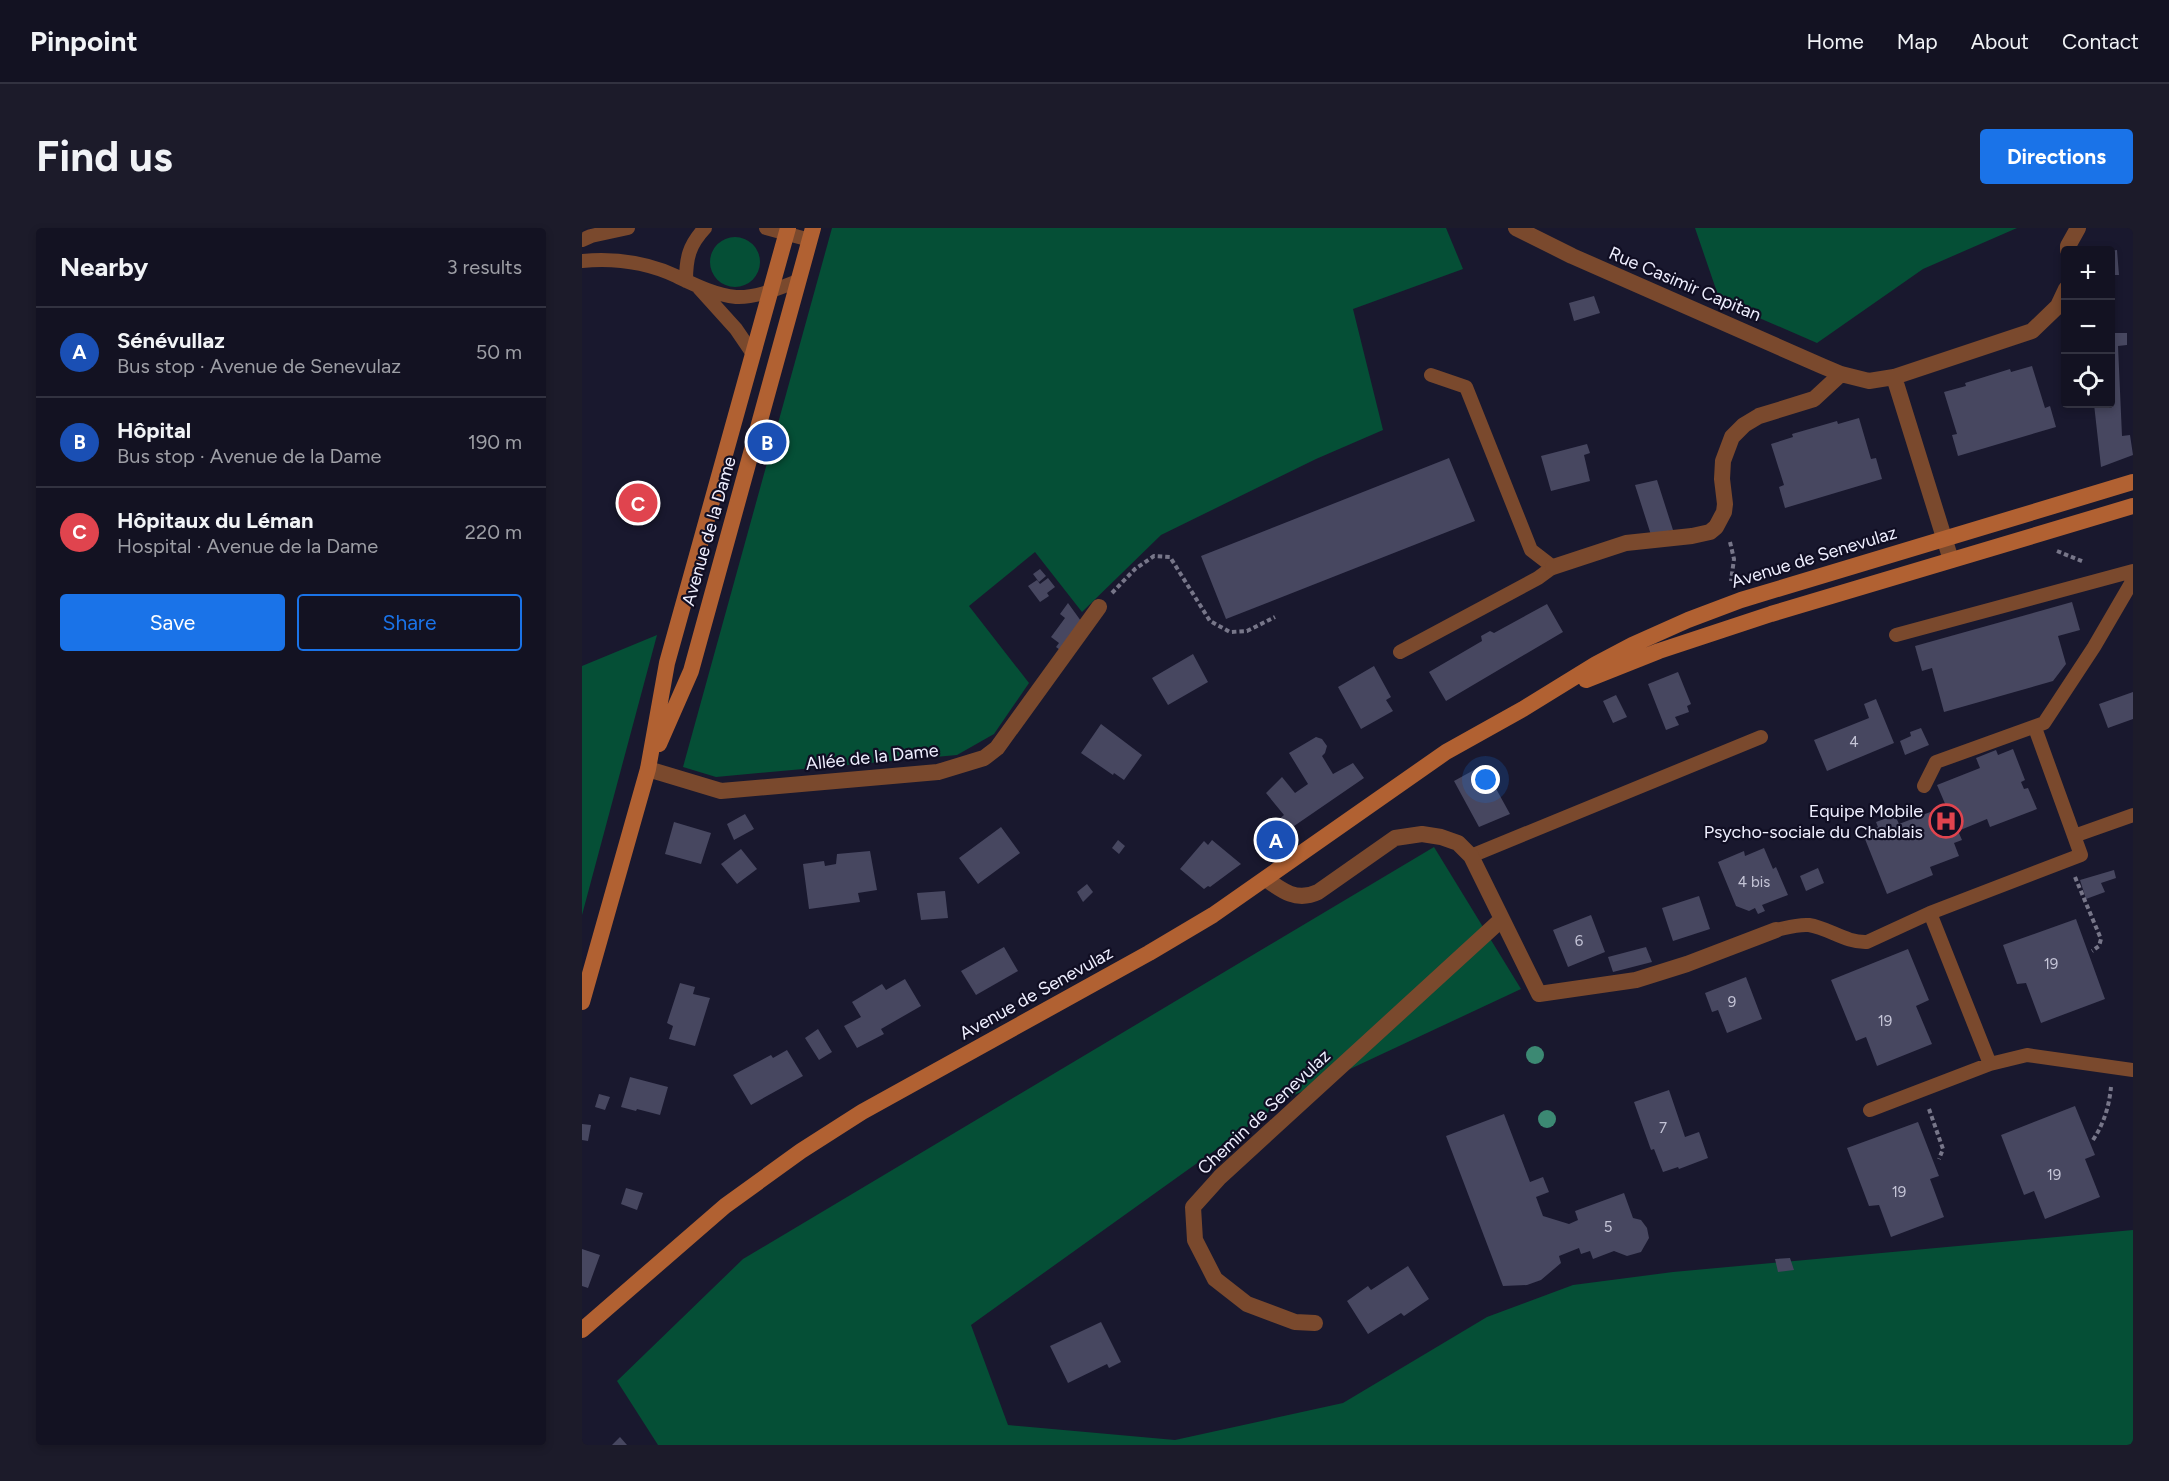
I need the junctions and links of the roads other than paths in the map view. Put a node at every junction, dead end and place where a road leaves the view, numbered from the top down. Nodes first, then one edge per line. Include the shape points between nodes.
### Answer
1 (628, 228) edge
2 (705, 228) edge
3 (766, 228) edge
4 (1516, 228) edge
5 (2078, 228) edge
6 (788, 231) edge
7 (811, 234) edge
8 (582, 240) edge
9 (2068, 246) edge
10 (582, 261) edge
11 (686, 280) junction
12 (798, 281) junction
13 (699, 288) junction
14 (771, 290) junction
15 (2061, 300) edge
16 (753, 354) junction
17 (1841, 374) junction
18 (1431, 375) dead end
19 (1893, 377) junction
20 (2133, 482) edge
21 (2133, 506) edge
22 (1944, 538) junction
23 (1951, 560) junction
24 (1554, 567) junction
25 (2133, 571) edge
26 (2133, 580) edge
27 (1099, 607) road end
28 (1896, 635) dead end
29 (1400, 652) dead end
30 (1522, 709) junction
31 (2035, 728) junction
32 (1761, 737) dead end
33 (648, 769) junction
34 (1923, 786) dead end
35 (2133, 815) edge
36 (2074, 836) junction
37 (1471, 856) junction
38 (1266, 879) junction
39 (1930, 913) junction
40 (1502, 920) junction
41 (1776, 930) joint
42 (582, 1002) edge
43 (1990, 1064) junction
44 (2133, 1070) edge
45 (1870, 1110) dead end
46 (1315, 1323) dead end
47 (582, 1330) edge

1 - 8 lane
2 - 11 lane via 686,258
3 - 6 lane
4 - 17 street, Rue Casimir Capitan via 1593,266
5 - 9 street
6 - 7 lane
6 - 14 main road, Avenue de la Dame
7 - 12 main road, Avenue de la Dame
10 - 11 lane via 610,259 642,264
11 - 13 lane
12 - 14 lane
12 - 33 main road, Avenue de la Dame via 691,670
13 - 14 lane via 735,297
13 - 16 lane
14 - 16 main road, Avenue de la Dame
15 - 19 street, Rue Casimir Capitan via 2032,331
16 - 33 main road, Avenue de la Dame via 667,663
17 - 19 street, Rue Casimir Capitan via 1869,381
17 - 24 street via 1814,399 1760,416 1732,437 1723,461 1725,504 1710,532 1626,543
18 - 24 lane via 1466,387 1531,550
19 - 22 street
20 - 22 main road, Avenue de Senevulaz
21 - 23 main road, Avenue de Senevulaz
22 - 23 street
22 - 30 main road, Avenue de Senevulaz via 1688,620 1596,664
23 - 30 main road, Avenue de Senevulaz via 1659,651
24 - 29 lane
25 - 28 lane
26 - 31 lane via 2044,723
27 - 33 street, Allée de la Dame via 997,748 984,758 938,772 721,791
30 - 38 main road, Avenue de Senevulaz via 1446,752
31 - 34 lane via 1936,762
31 - 36 lane
32 - 37 lane
33 - 42 main road, Avenue de la Dame
35 - 36 lane
36 - 39 lane via 2081,855
37 - 38 street via 1458,843 1414,834 1385,843 1311,895 1291,895
37 - 40 street
38 - 47 main road, Avenue de Senevulaz via 1149,953 844,1122 725,1206
39 - 41 lane via 1868,942 1858,943 1808,925
39 - 43 lane
40 - 41 street via 1539,994 1636,980
40 - 46 street, Chemin de Senevulaz via 1220,1177 1193,1207 1195,1240 1215,1279 1247,1304 1296,1322
43 - 44 lane via 2027,1055
43 - 45 lane

